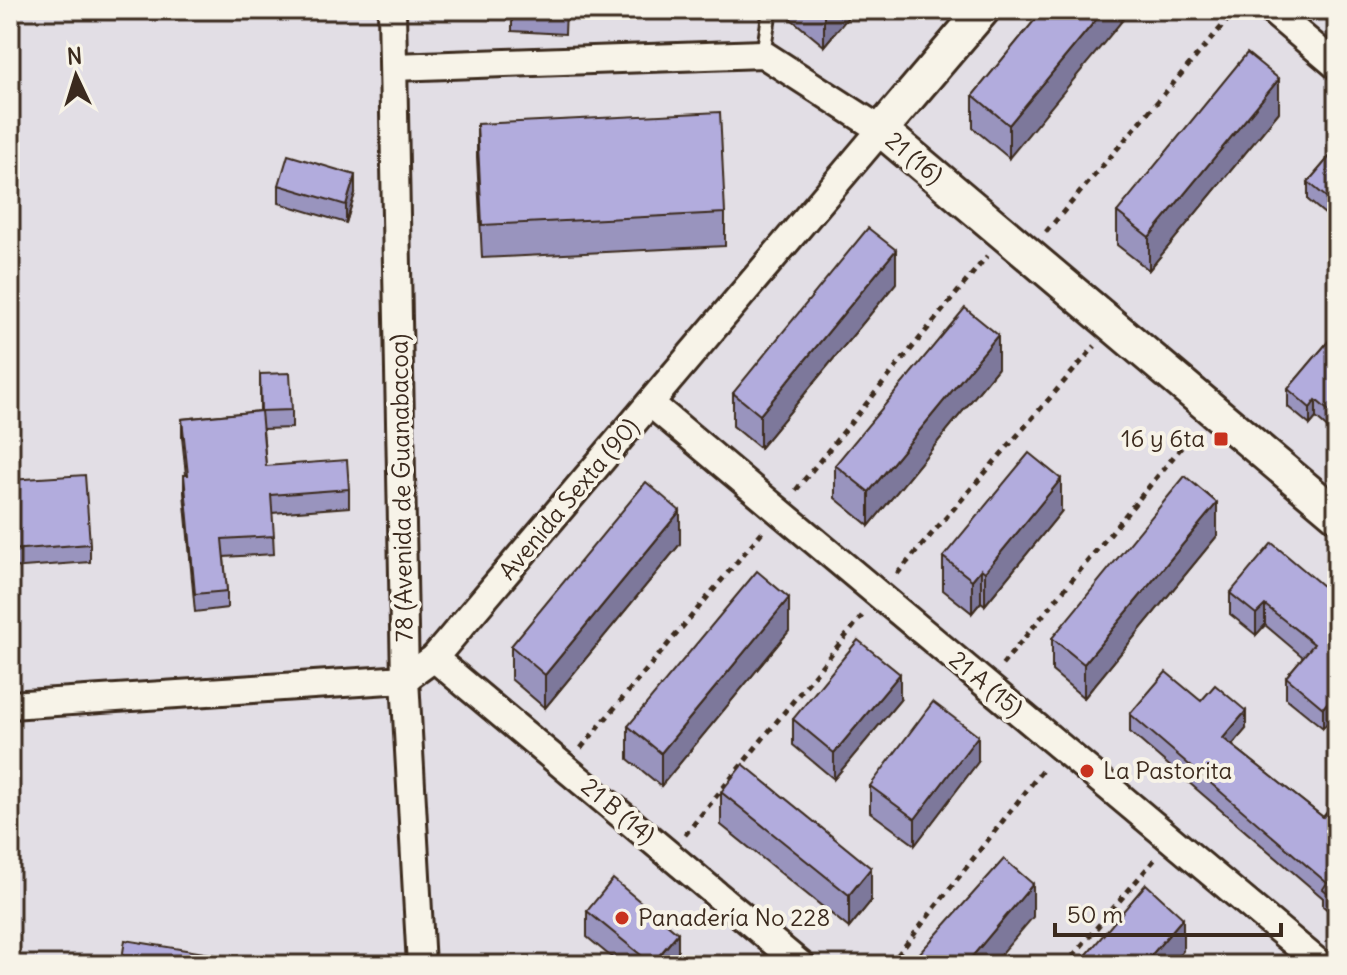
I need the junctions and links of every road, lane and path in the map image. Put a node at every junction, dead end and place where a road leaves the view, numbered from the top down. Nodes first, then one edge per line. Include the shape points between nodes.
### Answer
1 (392, 10) edge
2 (770, 10) edge
3 (983, 10) edge
4 (1236, 10) edge
5 (1271, 10) edge
6 (763, 54) junction
7 (1337, 66) edge
8 (394, 67) junction
9 (881, 130) junction
10 (1027, 254) junction
11 (650, 403) junction
12 (1212, 410) junction
13 (1337, 515) edge
14 (434, 658) junction
15 (405, 679) junction
16 (986, 684) junction
17 (10, 705) edge
18 (1061, 747) junction
19 (1171, 839) junction
20 (421, 965) edge
21 (801, 965) edge
22 (890, 965) edge
23 (1065, 965) edge
24 (1321, 965) edge

1 - 8 street, 78 (Avenida de Guanabacoa)
2 - 6 lane
3 - 9 street, Avenida Sexta (90)
4 - 10 path
5 - 7 street
6 - 8 street
6 - 9 street, 21 (16)
8 - 15 street, 78 (Avenida de Guanabacoa)
9 - 10 street, 21 (16)
9 - 11 street, Avenida Sexta (90)
10 - 12 street, 21 (16)
11 - 14 street, Avenida Sexta (90)
11 - 16 street, 21 A (15)
12 - 13 street, 21 (16)
12 - 16 path
14 - 15 street, Avenida Sexta (90)
14 - 21 street, 21 B (14)
15 - 17 street
15 - 20 street, 78 (Avenida de Guanabacoa)
16 - 18 street, 21 A (15)
18 - 19 street, 21 A (15)
18 - 22 path
19 - 23 path
19 - 24 street, 21 A (15)

